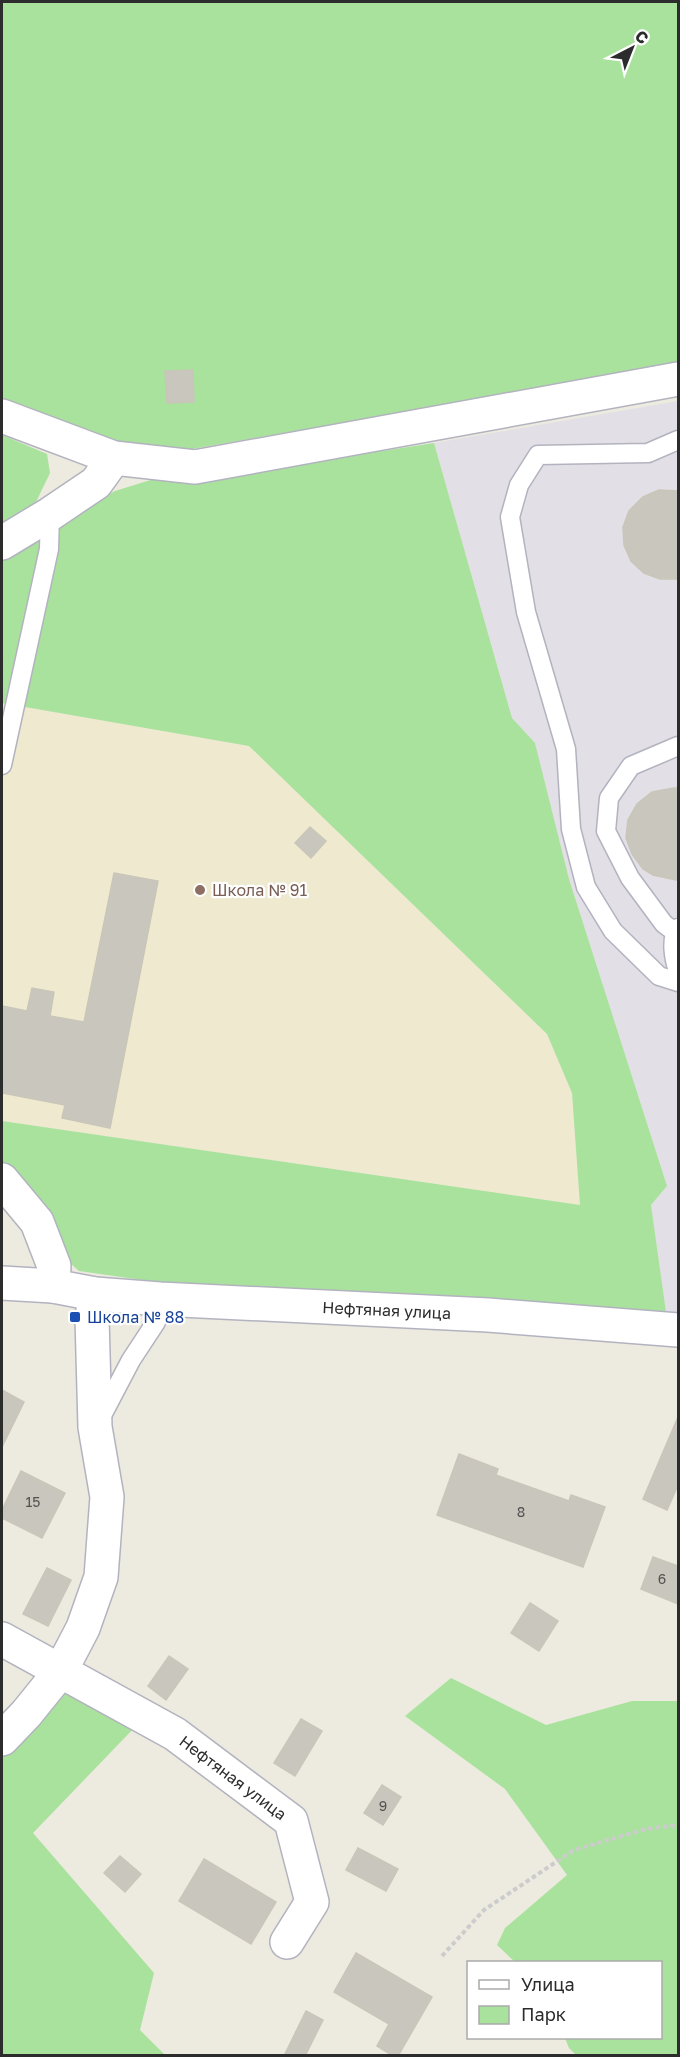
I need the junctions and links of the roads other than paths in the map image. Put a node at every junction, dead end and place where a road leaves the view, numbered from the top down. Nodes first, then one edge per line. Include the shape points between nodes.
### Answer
1 (678, 379) edge
2 (2, 416) edge
3 (678, 440) edge
4 (114, 458) junction
5 (50, 514) junction
6 (2, 543) edge
7 (678, 746) edge
8 (2, 765) edge
9 (677, 930) edge
10 (678, 971) edge
11 (678, 982) edge
12 (2, 1180) edge
13 (2, 1283) edge
14 (53, 1286) junction
15 (95, 1294) junction
16 (160, 1299) junction
17 (678, 1330) edge
18 (95, 1428) junction
19 (2, 1639) edge
20 (60, 1672) junction
21 (2, 1739) edge
22 (287, 1942) dead end

1 - 4 street via 195,467
2 - 4 street
3 - 11 lane via 648,453 538,455 519,485 510,517 526,612 566,749 572,829 586,887 613,931 659,976
4 - 5 street via 96,483
5 - 6 street
5 - 8 lane via 49,549
7 - 9 lane via 631,766 609,798 606,831 630,878 664,924
9 - 10 lane via 674,958
12 - 14 street via 36,1222 54,1266
13 - 14 street, Нефтяная улица
14 - 15 street, Нефтяная улица
15 - 16 street, Нефтяная улица
15 - 18 street
16 - 17 street, Нефтяная улица via 488,1315
16 - 18 lane via 156,1322 130,1360
18 - 20 street via 107,1497 101,1577 83,1628
19 - 20 street, Нефтяная улица
20 - 21 street
20 - 22 street, Нефтяная улица via 175,1734 291,1821 312,1902

